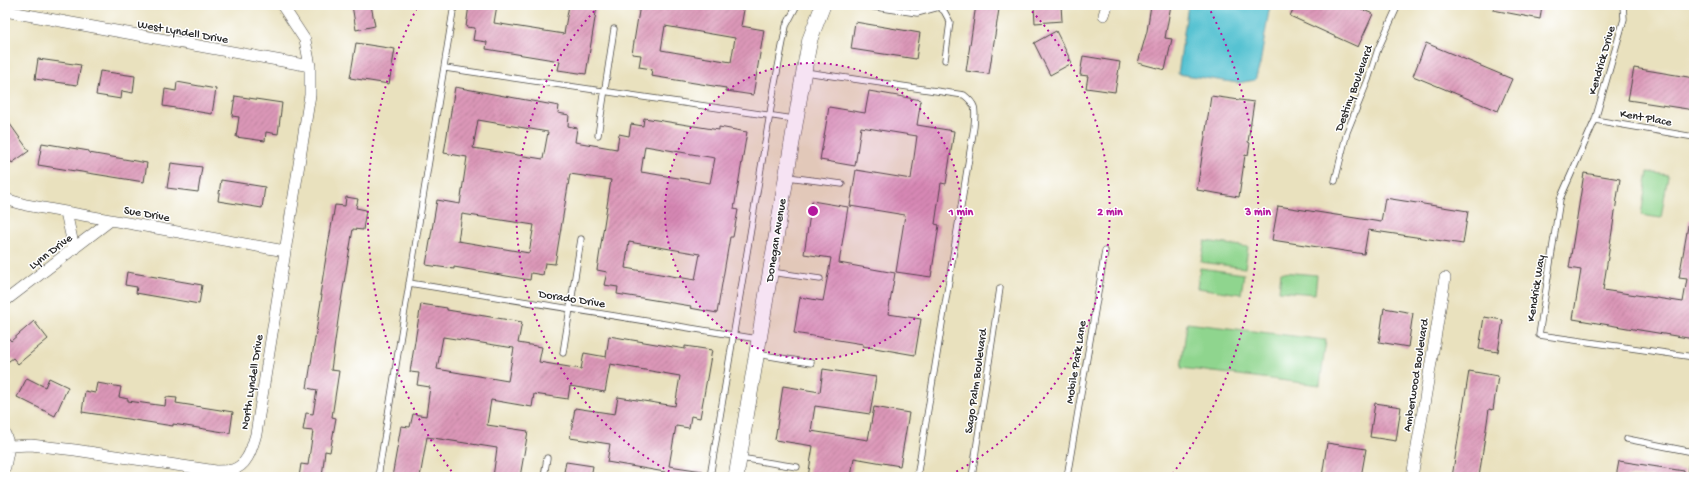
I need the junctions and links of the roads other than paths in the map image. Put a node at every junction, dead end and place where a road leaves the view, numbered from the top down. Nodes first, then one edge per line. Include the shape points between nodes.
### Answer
1 (282, 5) edge
2 (454, 5) edge
3 (797, 5) edge
4 (823, 5) edge
5 (861, 5) edge
6 (1398, 5) edge
7 (1623, 5) edge
8 (937, 6) edge
9 (5, 10) edge
10 (614, 29) dead end
11 (945, 60) dead end
12 (310, 66) junction
13 (444, 68) junction
14 (804, 71) junction
15 (604, 92) junction
16 (769, 116) junction
17 (795, 119) junction
18 (1595, 120) junction
19 (598, 135) dead end
20 (1694, 137) edge
21 (786, 177) junction
22 (1335, 181) dead end
23 (842, 184) dead end
24 (5, 199) edge
25 (66, 212) junction
26 (111, 220) junction
27 (581, 239) dead end
28 (74, 249) junction
29 (285, 251) junction
30 (1105, 251) dead end
31 (770, 272) junction
32 (1444, 278) dead end
33 (820, 279) dead end
34 (409, 283) junction
35 (1000, 288) dead end
36 (5, 301) edge
37 (570, 309) junction
38 (732, 335) junction
39 (759, 339) junction
40 (563, 353) dead end
41 (757, 354) junction
42 (1694, 357) edge
43 (811, 363) dead end
44 (5, 434) edge
45 (1627, 439) dead end
46 (9, 446) junction
47 (1693, 452) edge
48 (547, 458) dead end
49 (740, 458) junction
50 (5, 467) edge
51 (797, 467) dead end
52 (378, 477) edge
53 (544, 477) edge
54 (710, 477) edge
55 (736, 477) edge
56 (917, 477) edge
57 (972, 477) edge
58 (1067, 477) edge
59 (1412, 477) edge
60 (1690, 477) edge

1 - 12 street, North Lyndell Drive via 305,40
2 - 13 lane
3 - 16 lane via 786,26
4 - 14 street, Donegan Avenue via 810,39
5 - 8 lane via 918,13
6 - 22 lane, Destiny Boulevard via 1378,49 1347,132
7 - 18 lane, Kendrick Drive via 1624,19
8 - 11 lane via 944,11 950,22
9 - 12 street, West Lyndell Drive
10 - 15 lane
12 - 29 street, North Lyndell Drive via 310,95
13 - 15 lane
13 - 34 lane
14 - 17 street, Donegan Avenue
14 - 56 lane via 964,95 974,104 974,127
15 - 16 lane
15 - 19 lane
16 - 17 lane
16 - 38 lane
17 - 21 street, Donegan Avenue
18 - 20 lane, Kent Place
18 - 42 lane, Kendrick Way via 1560,199 1539,336
21 - 23 lane
21 - 31 street, Donegan Avenue
24 - 25 street, Sue Drive
25 - 26 street, Sue Drive
25 - 28 street
26 - 28 street, Lynn Drive
26 - 29 street, Sue Drive
27 - 37 lane
28 - 36 street, Lynn Drive
29 - 46 street, North Lyndell Drive via 256,434 250,454 242,465 233,470 216,471 75,450 31,445
30 - 58 lane, Mobile Park Lane
31 - 33 lane
31 - 39 street, Donegan Avenue
32 - 59 street, Amberwood Boulevard
34 - 37 lane, Dorado Drive
34 - 52 lane
35 - 57 lane, Sago Palm Boulevard
37 - 38 lane, Dorado Drive
37 - 40 lane
38 - 39 lane, Dorado Drive
38 - 54 lane
39 - 41 street, Donegan Avenue
41 - 43 lane
41 - 49 street, Donegan Avenue
44 - 46 street
45 - 47 lane
46 - 50 street
47 - 60 lane
48 - 53 lane
49 - 51 lane
49 - 55 street, Donegan Avenue

